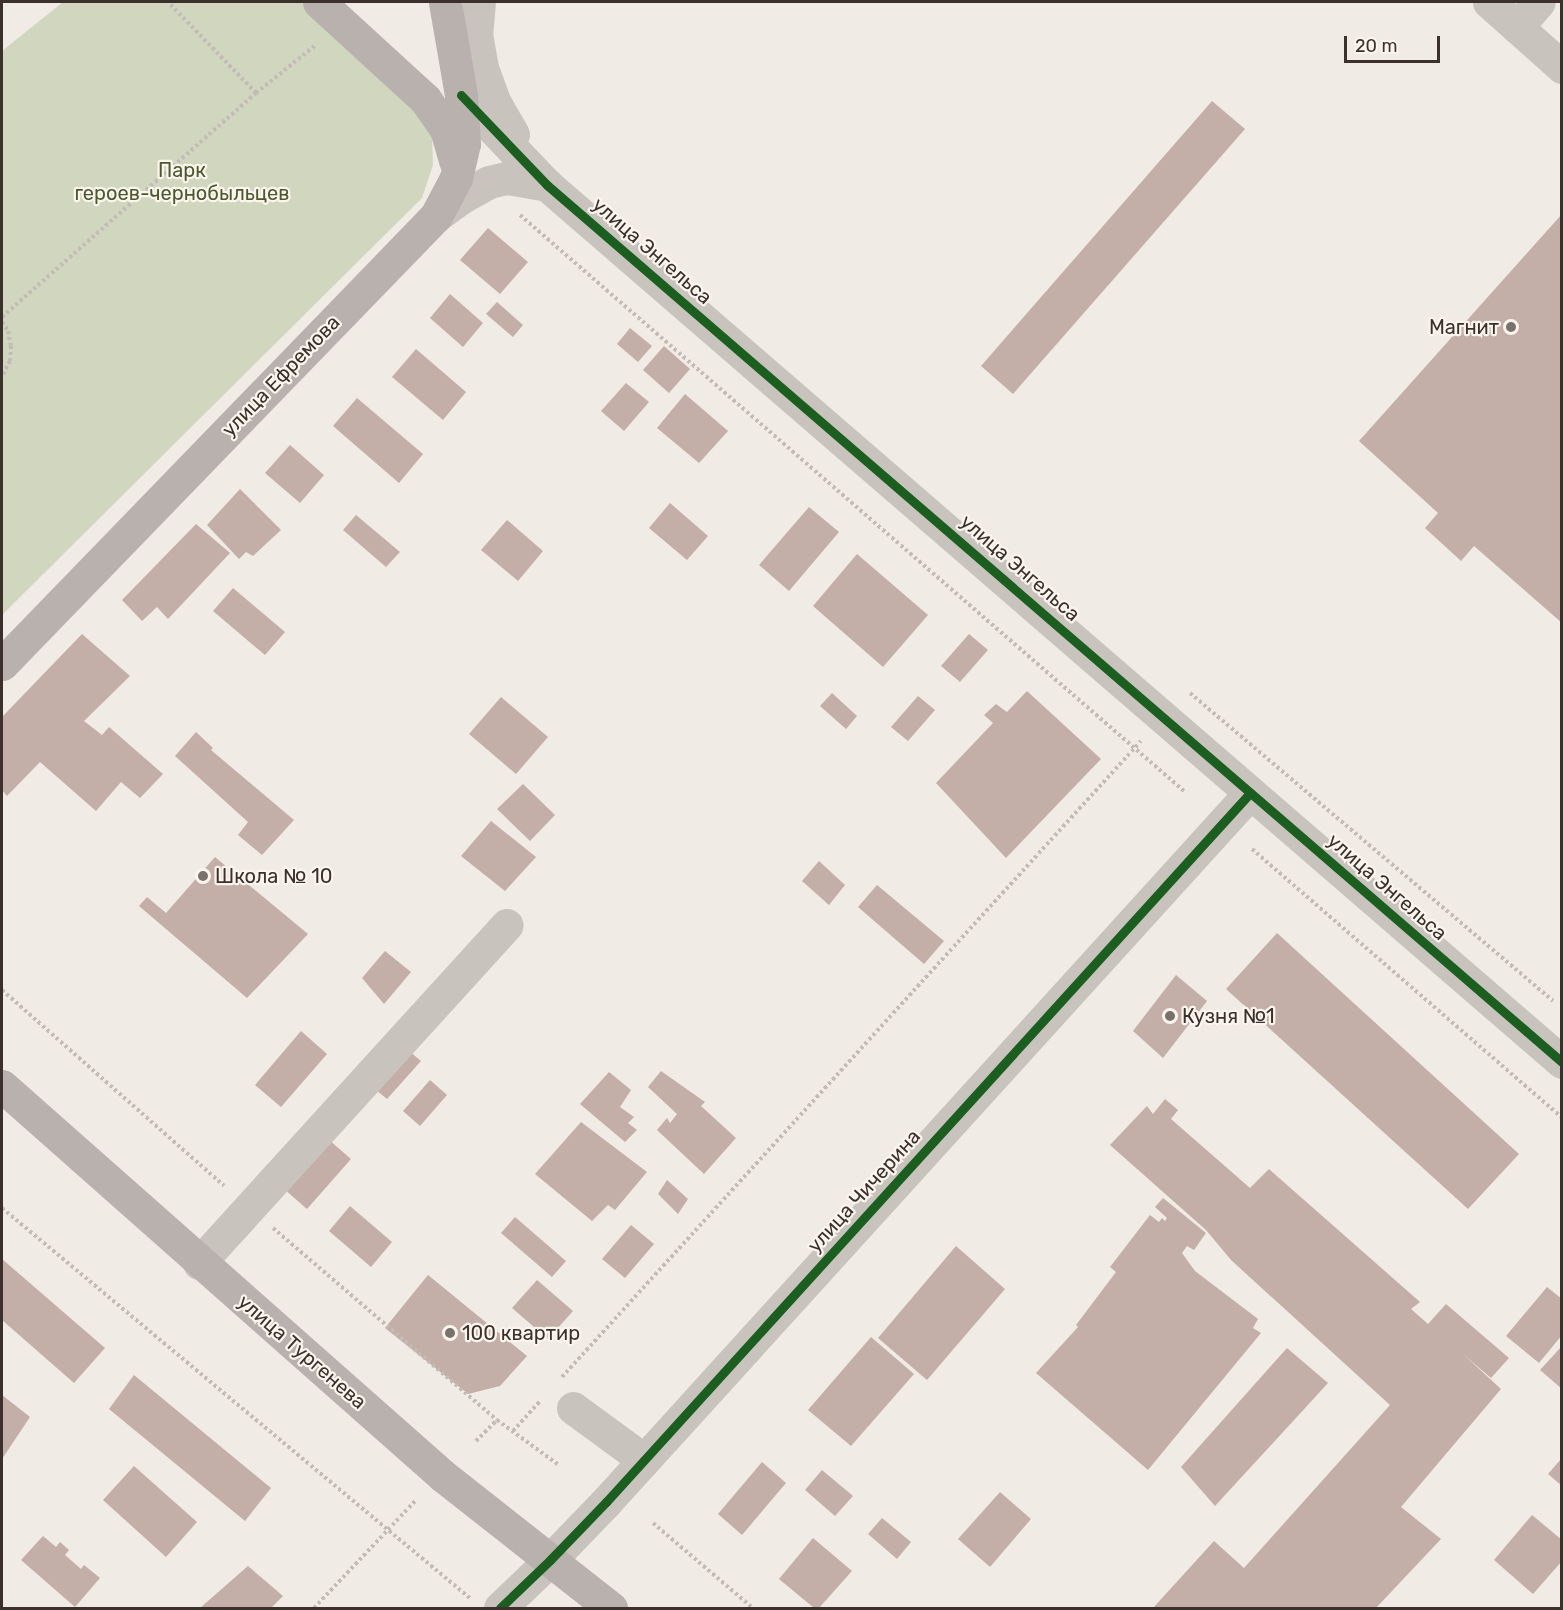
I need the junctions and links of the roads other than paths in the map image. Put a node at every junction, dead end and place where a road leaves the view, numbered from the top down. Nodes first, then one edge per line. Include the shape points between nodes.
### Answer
1 (319, 2) edge
2 (445, 2) edge
3 (459, 2) edge
4 (479, 2) edge
5 (1489, 2) edge
6 (1539, 2) edge
7 (1517, 27) junction
8 (451, 44) junction
9 (1562, 67) edge
10 (461, 95) junction
11 (456, 178) junction
12 (547, 185) junction
13 (436, 216) junction
14 (2, 664) edge
15 (1250, 793) junction
16 (507, 925) dead end
17 (1562, 1062) edge
18 (2, 1086) edge
19 (199, 1263) junction
20 (559, 1402) road end
21 (644, 1460) junction
22 (550, 1560) junction
23 (486, 1605) edge
24 (610, 1608) edge

1 - 11 main road via 436,113 452,147
2 - 8 main road, улица Ефремова
3 - 8 street, улица Ефремова
4 - 12 street via 476,34 488,87
5 - 7 street
6 - 7 street
7 - 9 street
8 - 10 main road, улица Ефремова
10 - 11 main road, улица Ефремова via 464,144
10 - 12 street, улица Энгельса
11 - 13 main road, улица Ефремова
12 - 13 street via 507,178 489,182
12 - 15 street, улица Энгельса
13 - 14 main road, улица Ефремова
15 - 17 street, улица Энгельса
15 - 21 street, улица Чичерина
16 - 19 street
18 - 19 main road, улица Тургенева
19 - 22 main road, улица Тургенева via 443,1476
20 - 21 street
21 - 22 street, улица Чичерина
22 - 23 street, улица Чичерина
22 - 24 main road, улица Тургенева

